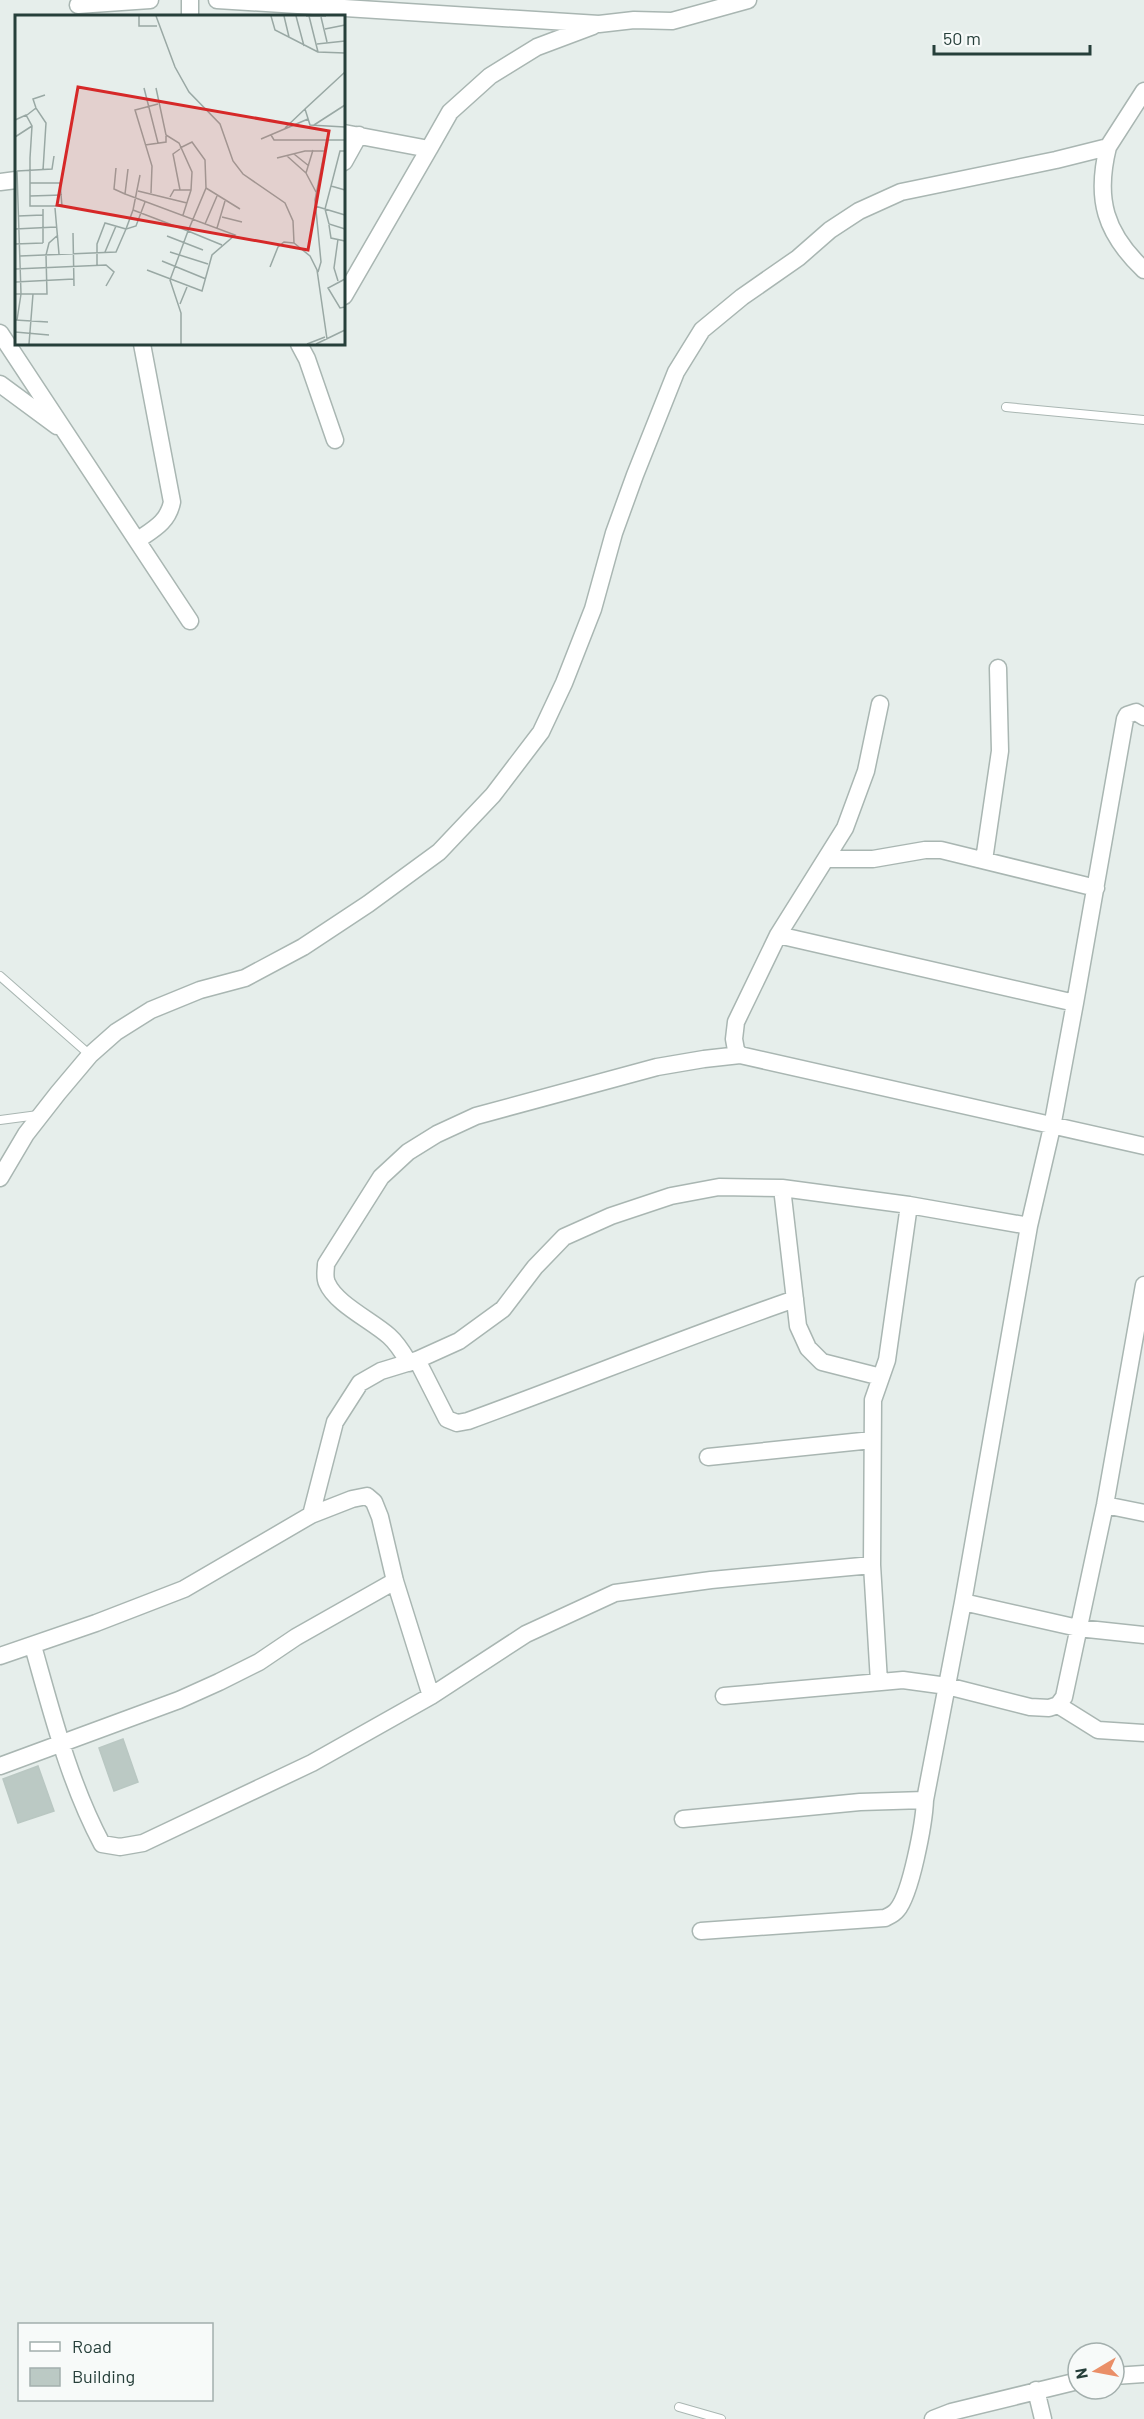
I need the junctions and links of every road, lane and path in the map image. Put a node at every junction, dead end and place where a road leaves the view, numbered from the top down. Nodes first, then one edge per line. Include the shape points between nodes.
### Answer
1 (150, 0) edge
2 (217, 0) edge
3 (748, 0) edge
4 (723, 4) edge
5 (79, 7) edge
6 (599, 24) junction
7 (1144, 91) edge
8 (351, 134) edge
9 (1108, 147) junction
10 (429, 149) junction
11 (345, 158) edge
12 (15, 180) edge
13 (0, 182) edge
14 (1144, 270) edge
15 (345, 294) edge
16 (0, 333) edge
17 (142, 345) edge
18 (300, 345) edge
19 (315, 345) edge
20 (307, 359) junction
21 (0, 384) edge
22 (1006, 407) dead end
23 (1144, 420) edge
24 (66, 432) junction
25 (335, 440) dead end
26 (138, 540) junction
27 (190, 621) dead end
28 (998, 668) dead end
29 (880, 704) dead end
30 (1144, 717) edge
31 (826, 859) junction
32 (984, 860) junction
33 (1096, 888) junction
34 (778, 935) junction
35 (0, 976) edge
36 (1075, 1003) junction
37 (90, 1055) junction
38 (740, 1055) junction
39 (41, 1115) junction
40 (0, 1120) edge
41 (1052, 1126) junction
42 (1144, 1146) edge
43 (0, 1178) edge
44 (782, 1188) junction
45 (909, 1205) junction
46 (1029, 1226) junction
47 (1144, 1285) edge
48 (795, 1299) junction
49 (413, 1361) junction
50 (881, 1377) junction
51 (872, 1440) junction
52 (708, 1457) dead end
53 (1105, 1505) junction
54 (1144, 1513) edge
55 (311, 1515) junction
56 (872, 1565) junction
57 (394, 1581) junction
58 (963, 1602) junction
59 (1078, 1628) junction
60 (1144, 1635) edge
61 (33, 1646) junction
62 (0, 1656) edge
63 (879, 1682) junction
64 (947, 1686) junction
65 (431, 1696) junction
66 (724, 1696) dead end
67 (1058, 1705) junction
68 (1144, 1733) edge
69 (61, 1744) junction
70 (0, 1766) edge
71 (925, 1800) junction
72 (683, 1819) dead end
73 (701, 1931) dead end
74 (1144, 2374) edge
75 (1126, 2375) edge
76 (1066, 2384) edge
77 (1036, 2390) junction
78 (679, 2407) dead end
79 (721, 2419) edge
80 (933, 2419) edge
81 (1043, 2419) edge

1 - 5 street
2 - 6 street
3 - 4 street
4 - 6 street via 672,21
6 - 10 street via 537,47 490,76 450,112
7 - 9 street
8 - 10 street
8 - 11 street
9 - 14 street via 1101,196 1107,219 1114,236
9 - 37 street via 901,192 859,211 830,230 702,330 676,372 635,475 593,609 564,683 541,732 493,795 439,852 312,941 245,978 200,990 151,1010 116,1032
10 - 15 street
12 - 13 street
16 - 24 street
17 - 26 street via 172,502 162,523
18 - 20 street
19 - 20 street
20 - 25 street
21 - 24 street
22 - 23 lane
24 - 26 street
26 - 27 street
28 - 32 street via 1000,751
29 - 31 street via 866,771 845,828
30 - 33 street via 1131,712 1125,719
31 - 32 street via 873,859 940,850
31 - 34 street
32 - 33 street
33 - 36 street
34 - 36 street
34 - 38 street via 736,1022 734,1040
35 - 37 lane
36 - 41 street
37 - 39 street
38 - 41 street
38 - 49 street via 657,1067 476,1116 417,1146 381,1176 326,1264 325,1276 336,1296 388,1335
39 - 40 lane
39 - 43 street
41 - 42 street
41 - 46 street
44 - 45 street
44 - 48 street
44 - 49 street via 719,1187 671,1196 564,1237 503,1309 459,1341
45 - 46 street
45 - 50 street via 887,1360
46 - 58 street
47 - 53 street
48 - 49 street via 457,1423 447,1419
48 - 50 street via 798,1326 807,1348 822,1362
49 - 55 street via 381,1371 360,1383 335,1422
50 - 51 street via 873,1400
51 - 52 street
51 - 56 street
53 - 54 street
53 - 59 street
55 - 57 street via 367,1496 381,1517
55 - 61 street via 184,1589
56 - 63 street
56 - 65 street via 615,1593 526,1634
57 - 65 street
57 - 69 street via 219,1682
58 - 59 street
58 - 64 street
59 - 60 street
59 - 67 street via 1064,1697
61 - 62 street
61 - 69 street
63 - 64 street via 903,1680
63 - 66 street
64 - 67 street via 1030,1707
64 - 71 street
65 - 69 street via 312,1763 232,1802 143,1843 120,1847 102,1844
67 - 68 street via 1098,1730
69 - 70 street
71 - 72 street via 861,1802
71 - 73 street via 924,1826 904,1898 896,1911 885,1918
74 - 75 street
76 - 77 street
77 - 80 street
77 - 81 street
78 - 79 lane

